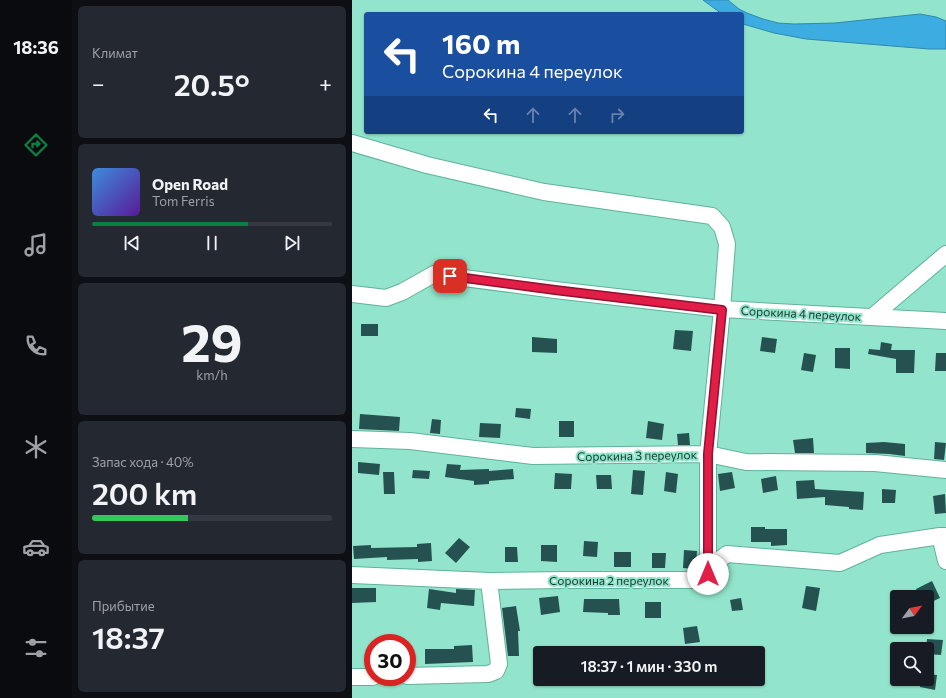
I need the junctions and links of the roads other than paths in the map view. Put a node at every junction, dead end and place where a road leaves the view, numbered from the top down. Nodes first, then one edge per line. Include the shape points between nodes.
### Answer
1 (352, 143) edge
2 (946, 254) edge
3 (352, 294) edge
4 (722, 310) junction
5 (872, 317) junction
6 (946, 321) edge
7 (352, 439) edge
8 (708, 454) junction
9 (946, 470) edge
10 (943, 536) edge
11 (946, 561) edge
12 (708, 574) junction
13 (352, 575) edge
14 (489, 582) junction
15 (416, 676) edge
16 (352, 677) edge
17 (364, 677) edge

1 - 4 street via 544,192 712,216 722,227 727,244
2 - 5 street
3 - 4 street, Сорокина 4 переулок via 386,298 434,274
4 - 5 street, Сорокина 4 переулок
4 - 8 street
5 - 6 street, Сорокина 4 переулок
7 - 8 street, Сорокина 3 переулок via 410,441 533,456
8 - 9 street, Сорокина 3 переулок via 746,462 875,463
8 - 12 street
10 - 11 street
10 - 12 street via 880,545 840,563 726,554
12 - 14 street, Сорокина 2 переулок via 701,580
13 - 14 street, Сорокина 2 переулок
14 - 15 street via 499,664 496,671 488,674
16 - 17 street

